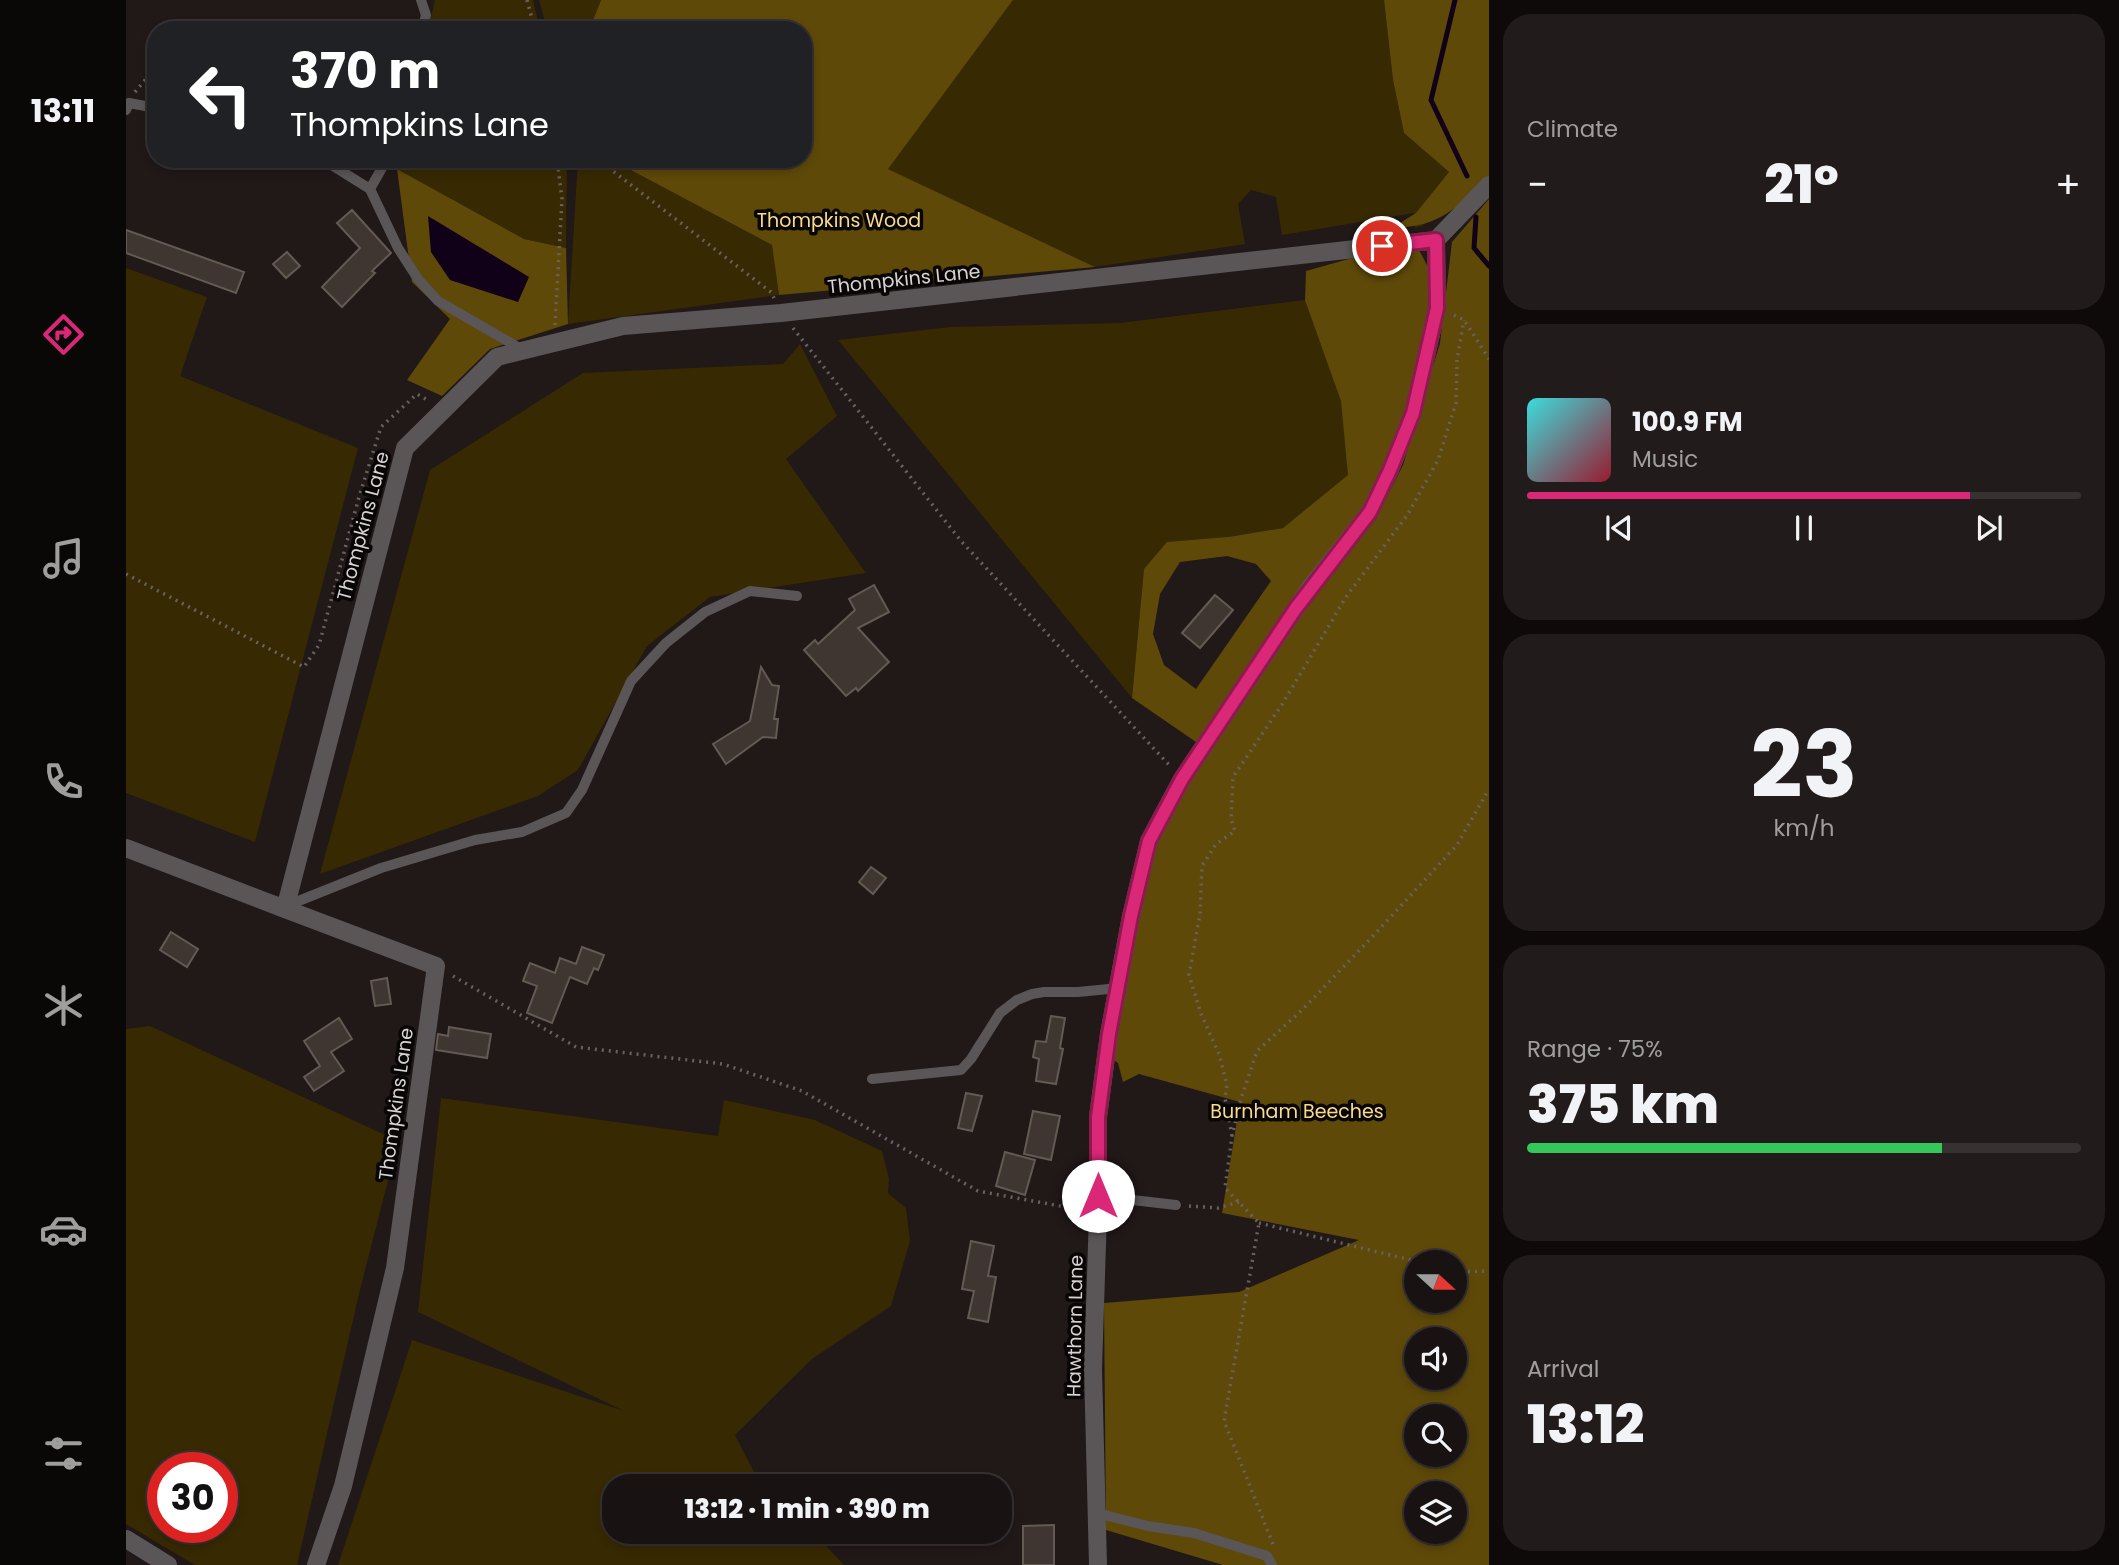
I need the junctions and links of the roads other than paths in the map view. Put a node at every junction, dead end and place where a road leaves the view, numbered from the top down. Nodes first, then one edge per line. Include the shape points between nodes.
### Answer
1 (421, 0) edge
2 (424, 21) edge
3 (127, 105) edge
4 (147, 107) edge
5 (336, 168) edge
6 (382, 168) edge
7 (1489, 185) edge
8 (370, 189) junction
9 (1436, 240) junction
10 (523, 350) junction
11 (797, 596) dead end
12 (126, 848) edge
13 (286, 908) junction
14 (1119, 989) junction
15 (872, 1079) dead end
16 (1098, 1204) junction
17 (1176, 1205) road end
18 (1097, 1513) junction
19 (126, 1539) edge
20 (168, 1565) edge
21 (316, 1565) edge
22 (1098, 1565) edge
23 (1272, 1565) edge

1 - 2 lane
3 - 4 lane
5 - 8 lane
6 - 8 lane
7 - 9 street
8 - 10 lane via 398,247 438,301
9 - 10 street, Thompkins Lane via 781,313 623,326
9 - 14 street, Hawthorn Lane via 1437,308 1413,413 1390,470 1370,512 1302,600 1182,779 1149,841
10 - 13 street, Thompkins Lane via 497,357 405,448
11 - 13 lane via 750,591 705,612 666,643 631,681 582,790 566,813 522,832 475,840 381,868
12 - 13 street
13 - 21 street, Thompkins Lane via 436,966 395,1268 343,1486
14 - 15 lane via 1032,994 1000,1013 961,1070
14 - 16 street, Hawthorn Lane via 1098,1117
16 - 17 lane
16 - 18 street, Hawthorn Lane via 1093,1369
18 - 22 street, Hawthorn Lane
18 - 23 lane via 1194,1533 1267,1556
19 - 20 street

